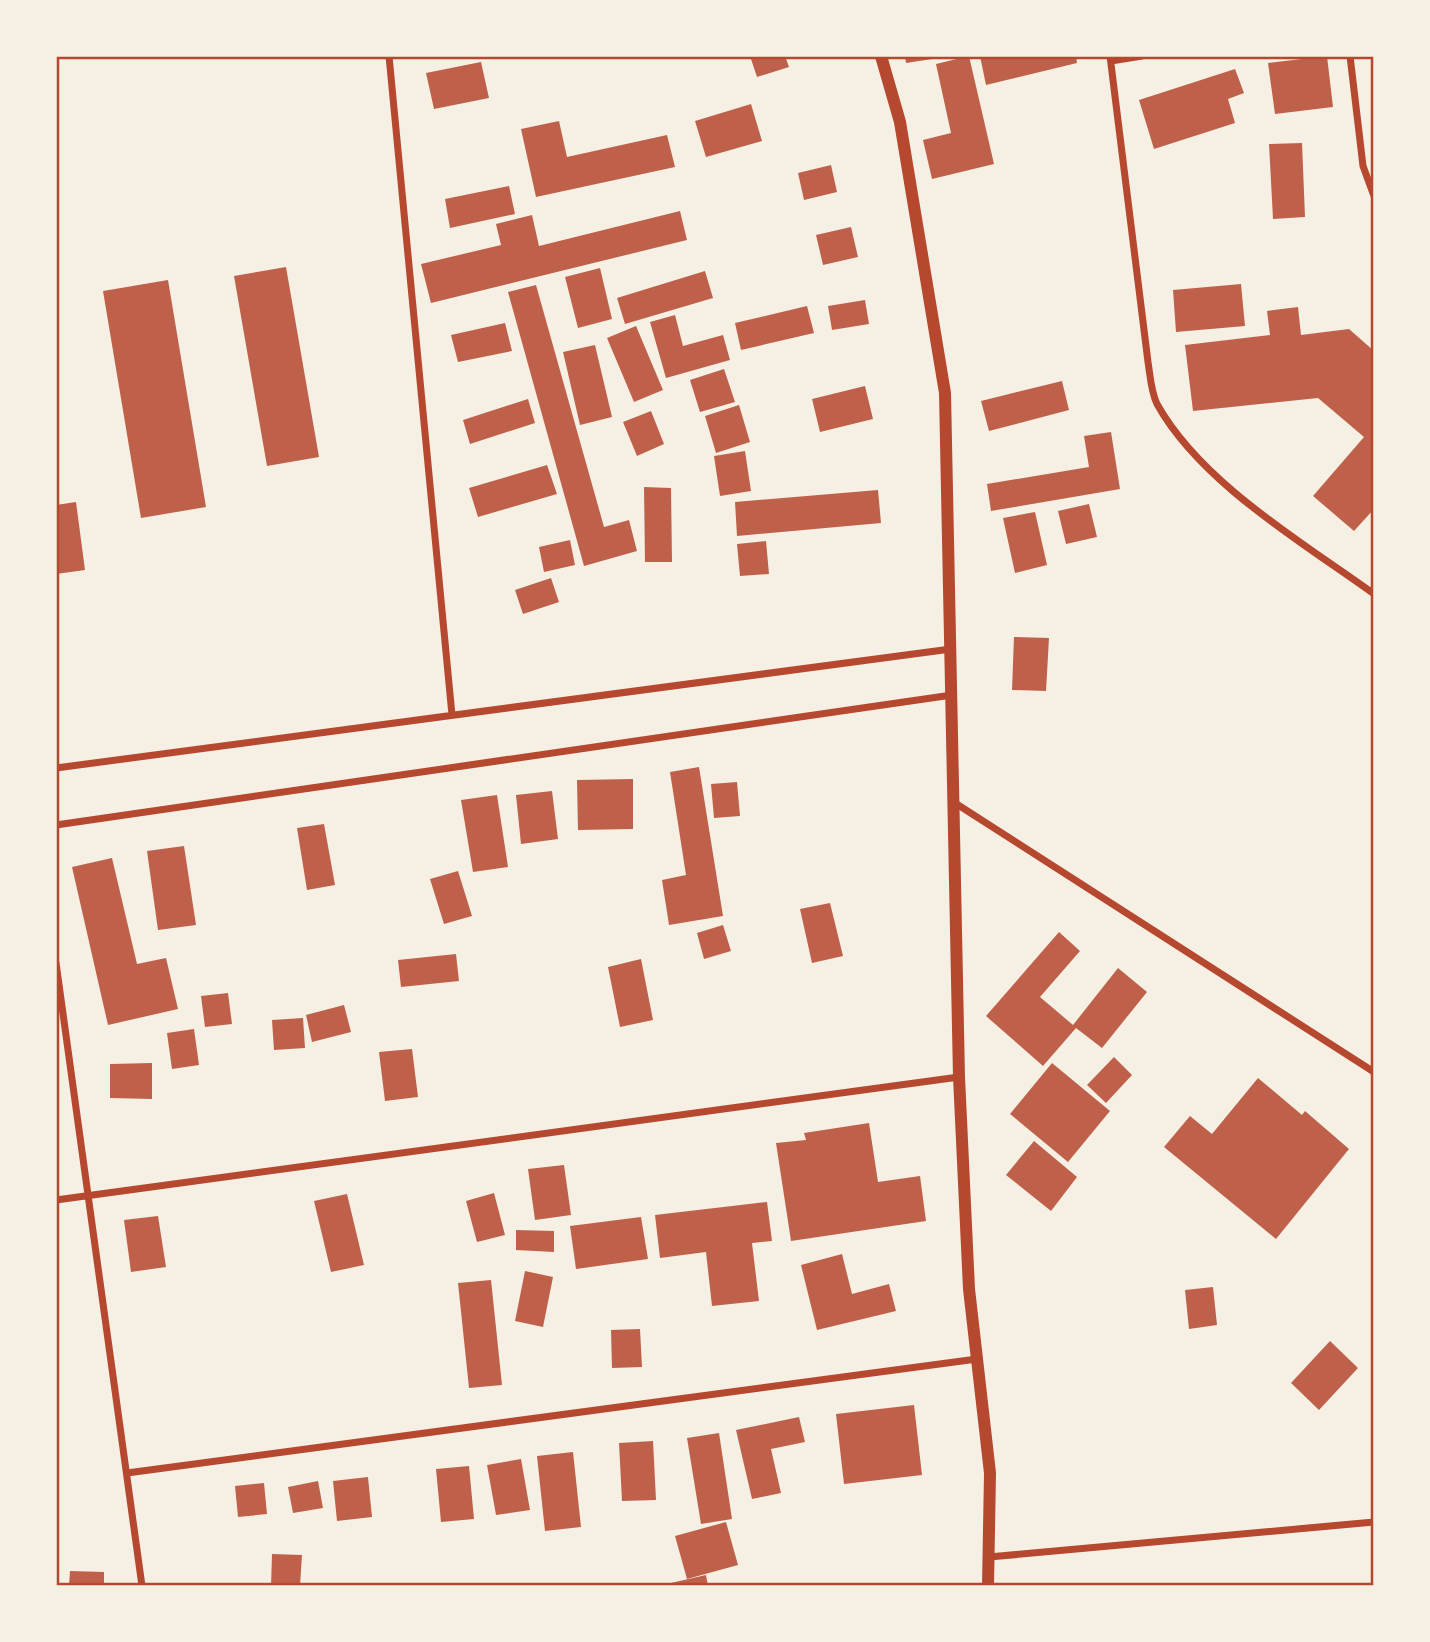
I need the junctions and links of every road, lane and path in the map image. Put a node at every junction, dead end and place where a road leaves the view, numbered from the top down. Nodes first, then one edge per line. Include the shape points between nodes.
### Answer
1 (389, 56) edge
2 (881, 56) edge
3 (1142, 56) edge
4 (1350, 56) edge
5 (1111, 59) edge
6 (1374, 196) edge
7 (1374, 594) edge
8 (951, 649) junction
9 (952, 695) junction
10 (452, 715) junction
11 (56, 768) edge
12 (955, 803) junction
13 (56, 825) edge
14 (56, 963) edge
15 (1374, 1072) edge
16 (959, 1077) junction
17 (89, 1196) junction
18 (56, 1200) edge
19 (977, 1359) junction
20 (127, 1473) junction
21 (1374, 1522) edge
22 (989, 1557) junction
23 (142, 1586) edge
24 (988, 1586) edge

1 - 10 street
2 - 8 street via 900,122 945,393
3 - 5 street
4 - 6 street via 1363,166
5 - 7 street via 1147,362 1156,402 1191,451 1241,498
8 - 9 street
8 - 10 street
9 - 12 street
9 - 13 street
10 - 11 street
12 - 15 street
12 - 16 street
14 - 17 street
16 - 17 street
16 - 19 street via 969,1289
17 - 18 street
17 - 20 street
19 - 20 street
19 - 22 street via 990,1473
20 - 23 street
21 - 22 street
22 - 24 street

